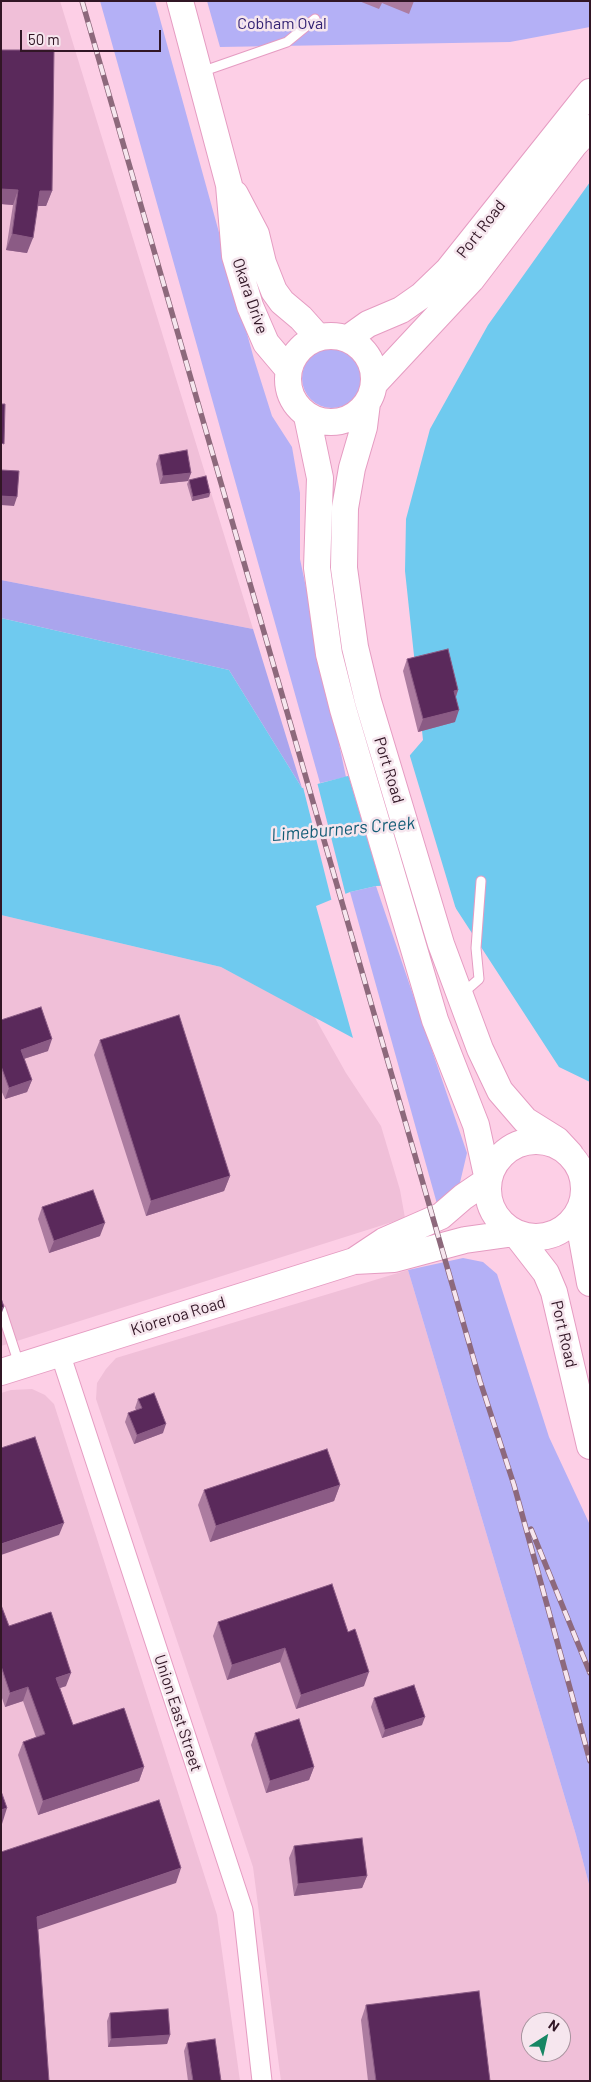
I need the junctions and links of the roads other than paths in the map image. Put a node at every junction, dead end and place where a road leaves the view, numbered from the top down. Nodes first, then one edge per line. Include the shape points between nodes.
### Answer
1 (180, 1) edge
2 (315, 19) dead end
3 (200, 72) junction
4 (590, 92) edge
5 (590, 128) edge
6 (230, 184) junction
7 (318, 337) junction
8 (347, 339) junction
9 (288, 369) junction
10 (371, 393) junction
11 (307, 416) junction
12 (481, 881) dead end
13 (460, 997) junction
14 (570, 1154) junction
15 (488, 1180) junction
16 (584, 1195) junction
17 (515, 1233) junction
18 (354, 1261) junction
19 (590, 1284) edge
20 (1, 1309) edge
21 (60, 1353) junction
22 (11, 1369) edge
23 (590, 1446) edge
24 (262, 2081) edge

1 - 3 main road, Okara Drive
2 - 3 lane via 287,42
3 - 6 main road, Okara Drive
4 - 8 main road, Port Road via 448,270 401,310 368,324
5 - 10 main road, Port Road via 471,280
6 - 7 main road, Okara Drive via 256,234 274,292
6 - 9 main road, Okara Drive via 235,256 250,306 266,343
7 - 8 main road
7 - 9 main road via 299,350
8 - 10 main road via 368,357 373,370
9 - 11 main road via 287,380 293,400
10 - 11 main road via 355,415 340,422 323,422
10 - 13 main road, Port Road via 345,508 344,568 355,647 368,701
11 - 15 main road, Port Road via 320,478 317,568 329,654 342,709 435,1020 476,1125
12 - 13 lane via 476,948 479,980
13 - 14 main road, Port Road via 500,1091 525,1120 557,1140
14 - 15 main road via 558,1145 528,1140 502,1154
14 - 16 main road, Port Road via 584,1180
15 - 17 main road, Port Road via 492,1211
15 - 18 main road, Kioreroa Road via 441,1216 384,1241
16 - 17 main road via 580,1210 560,1232 545,1237
16 - 19 main road, Port Road via 582,1239
17 - 18 main road, Kioreroa Road via 465,1240 394,1258
17 - 23 main road, Port Road via 546,1273 554,1292
18 - 21 main road, Kioreroa Road
20 - 22 lane
21 - 22 main road, Kioreroa Road
21 - 24 street, Union East Street via 243,1910

